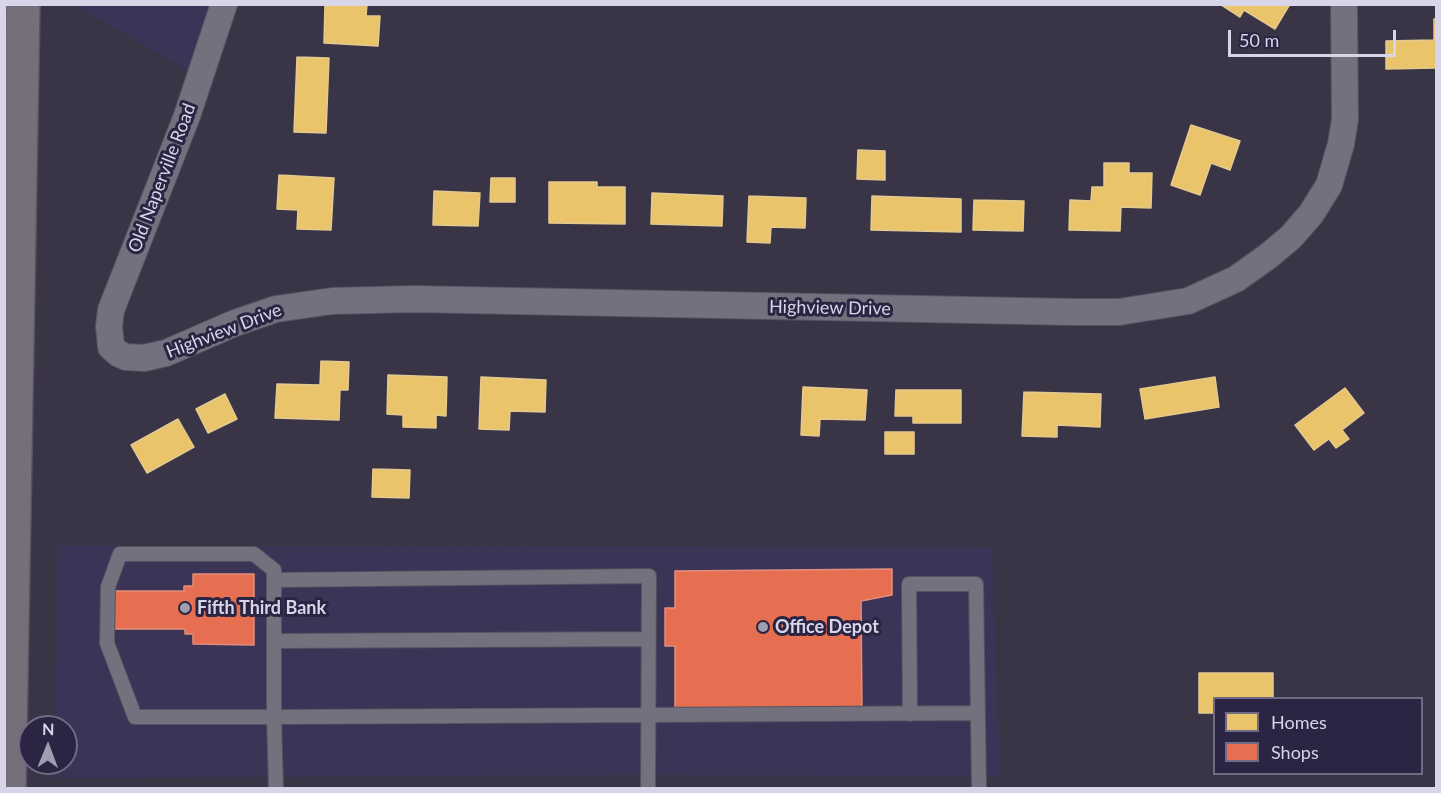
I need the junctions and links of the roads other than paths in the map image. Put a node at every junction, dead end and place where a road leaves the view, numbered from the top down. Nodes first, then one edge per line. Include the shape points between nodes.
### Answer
1 (23, 4) edge
2 (224, 4) edge
3 (1344, 4) edge
4 (11, 309) edge
5 (114, 351) joint
6 (9, 521) edge
7 (274, 580) junction
8 (649, 639) junction
9 (274, 641) junction
10 (978, 713) junction
11 (910, 714) junction
12 (648, 715) junction
13 (274, 717) junction
14 (9, 789) edge
15 (276, 789) edge
16 (648, 789) edge
17 (979, 789) edge

1 - 4 main road
2 - 5 street, Old Naperville Road via 187,116 111,310 109,339
3 - 5 street, Highview Drive via 1345,119 1334,171 1322,198 1291,237 1267,257 1236,279 1188,301 1119,312 1073,312 413,298 332,300 276,309 151,357 126,357
4 - 6 main road
6 - 14 main road
7 - 8 lane via 649,576
7 - 9 lane
7 - 13 lane via 274,570 254,554 120,554 108,587 107,643 135,717
8 - 9 lane
8 - 12 lane
9 - 13 lane
10 - 11 lane
10 - 11 lane via 976,584 909,584
10 - 17 lane
11 - 12 lane
12 - 13 lane
12 - 16 lane
13 - 15 lane

